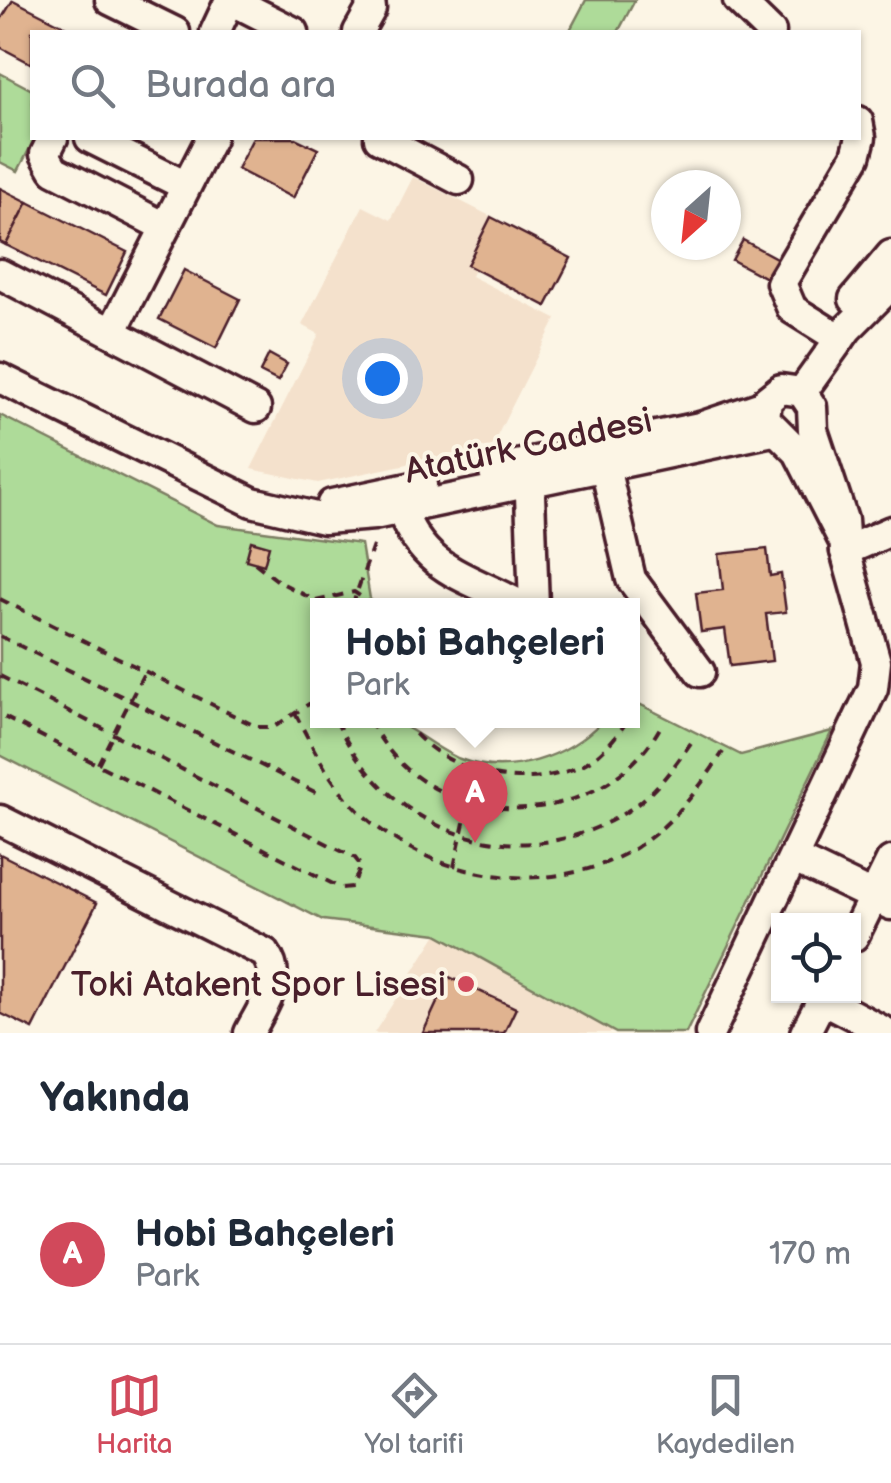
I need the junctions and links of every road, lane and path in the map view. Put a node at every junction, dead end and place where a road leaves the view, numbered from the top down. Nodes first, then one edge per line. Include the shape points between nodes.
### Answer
1 (110, 0) edge
2 (230, 0) edge
3 (370, 0) edge
4 (738, 0) edge
5 (171, 30) edge
6 (216, 30) edge
7 (290, 30) edge
8 (359, 30) edge
9 (769, 30) edge
10 (52, 140) edge
11 (94, 140) edge
12 (210, 140) edge
13 (383, 140) edge
14 (860, 140) edge
15 (459, 180) dead end
16 (186, 186) junction
17 (165, 227) junction
18 (891, 255) edge
19 (0, 274) edge
20 (891, 285) edge
21 (112, 332) junction
22 (843, 334) junction
23 (0, 378) edge
24 (802, 392) junction
25 (256, 408) dead end
26 (811, 421) junction
27 (773, 424) junction
28 (602, 457) junction
29 (530, 472) junction
30 (296, 512) junction
31 (388, 512) junction
32 (891, 531) edge
33 (844, 546) junction
34 (255, 563) dead end
35 (354, 592) junction
36 (310, 598) edge
37 (329, 598) edge
38 (353, 598) edge
39 (363, 598) edge
40 (507, 598) edge
41 (534, 598) edge
42 (0, 599) edge
43 (0, 636) edge
44 (144, 671) junction
45 (700, 672) dead end
46 (0, 676) edge
47 (130, 701) junction
48 (310, 703) edge
49 (295, 713) junction
50 (0, 716) edge
51 (664, 722) dead end
52 (339, 728) edge
53 (374, 728) edge
54 (409, 728) edge
55 (621, 728) edge
56 (113, 734) junction
57 (695, 737) dead end
58 (723, 752) dead end
59 (98, 764) junction
60 (476, 770) junction
61 (317, 793) dead end
62 (468, 802) junction
63 (0, 820) edge
64 (461, 835) junction
65 (795, 859) junction
66 (891, 861) edge
67 (454, 866) junction
68 (882, 901) edge
69 (861, 927) edge
70 (820, 1003) edge
71 (834, 1003) edge
72 (718, 1031) edge
73 (248, 1033) edge
74 (805, 1033) edge
75 (887, 1033) edge

1 - 5 street
2 - 6 street
2 - 7 street
3 - 8 street
4 - 9 street
10 - 17 street via 44,154 54,170
11 - 16 street
12 - 16 street
13 - 15 street
14 - 22 street via 782,283 792,309
16 - 17 street
17 - 21 street
18 - 22 street via 852,301
19 - 21 street
20 - 22 street
21 - 25 street
22 - 24 street
23 - 30 street, Atatürk Caddesi via 252,502
24 - 26 street via 812,406
24 - 27 street via 781,389
26 - 27 street via 795,435
26 - 33 street via 843,520
27 - 28 street, Atatürk Caddesi
27 - 33 street via 805,464
28 - 29 street, Atatürk Caddesi
28 - 45 street via 632,578
29 - 30 street, Atatürk Caddesi
29 - 31 street, Atatürk Caddesi
29 - 41 street
30 - 31 street, Atatürk Caddesi via 324,519
31 - 35 path
31 - 40 street via 426,556
32 - 33 street
33 - 65 street via 876,662 873,688
34 - 36 path
35 - 37 path
35 - 38 path
35 - 39 path
42 - 44 path
43 - 47 path
44 - 47 path
44 - 49 path via 262,728
46 - 56 path
47 - 56 path
47 - 61 path
48 - 49 path
49 - 67 path via 350,802 410,850
50 - 59 path
51 - 62 path via 626,770 562,806 524,811
52 - 64 path via 352,758 377,785 403,807
53 - 62 path via 404,767
54 - 60 path via 418,741
55 - 60 path via 591,760 557,773 527,780
56 - 59 path
56 - 59 path via 355,858 361,866 356,880 341,888
57 - 64 path via 668,775 630,810 590,830 515,844
58 - 67 path via 698,790 635,848 565,873 520,878
60 - 62 path
62 - 64 path
63 - 73 street via 266,953 273,985
64 - 67 path
65 - 68 street
65 - 72 street
66 - 68 street
68 - 69 street
70 - 74 street
71 - 75 street

